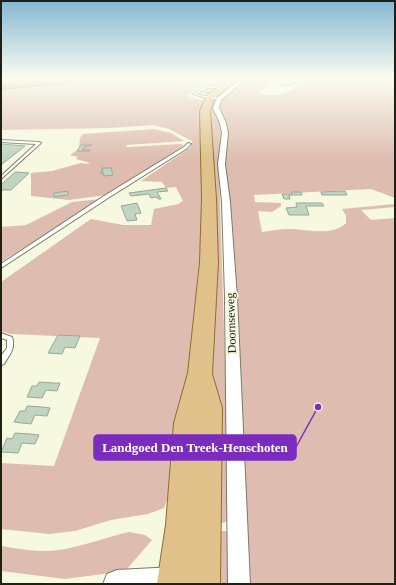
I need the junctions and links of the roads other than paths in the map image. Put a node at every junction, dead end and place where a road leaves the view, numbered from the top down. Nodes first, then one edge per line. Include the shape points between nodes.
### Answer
1 (207, 105) edge
2 (217, 105) edge
3 (1, 141) edge
4 (189, 144) dead end
5 (1, 178) edge
6 (1, 266) edge
7 (1, 336) edge
8 (1, 362) edge
9 (182, 583) edge
10 (117, 584) edge
11 (239, 584) edge

1 - 9 main road, Doornseweg via 209,262 200,373 208,408 206,526
2 - 11 street, Doornseweg via 225,133 221,168 226,201 231,301
3 - 5 lane via 39,143
4 - 6 lane
7 - 8 lane via 10,339 10,348
9 - 10 street

